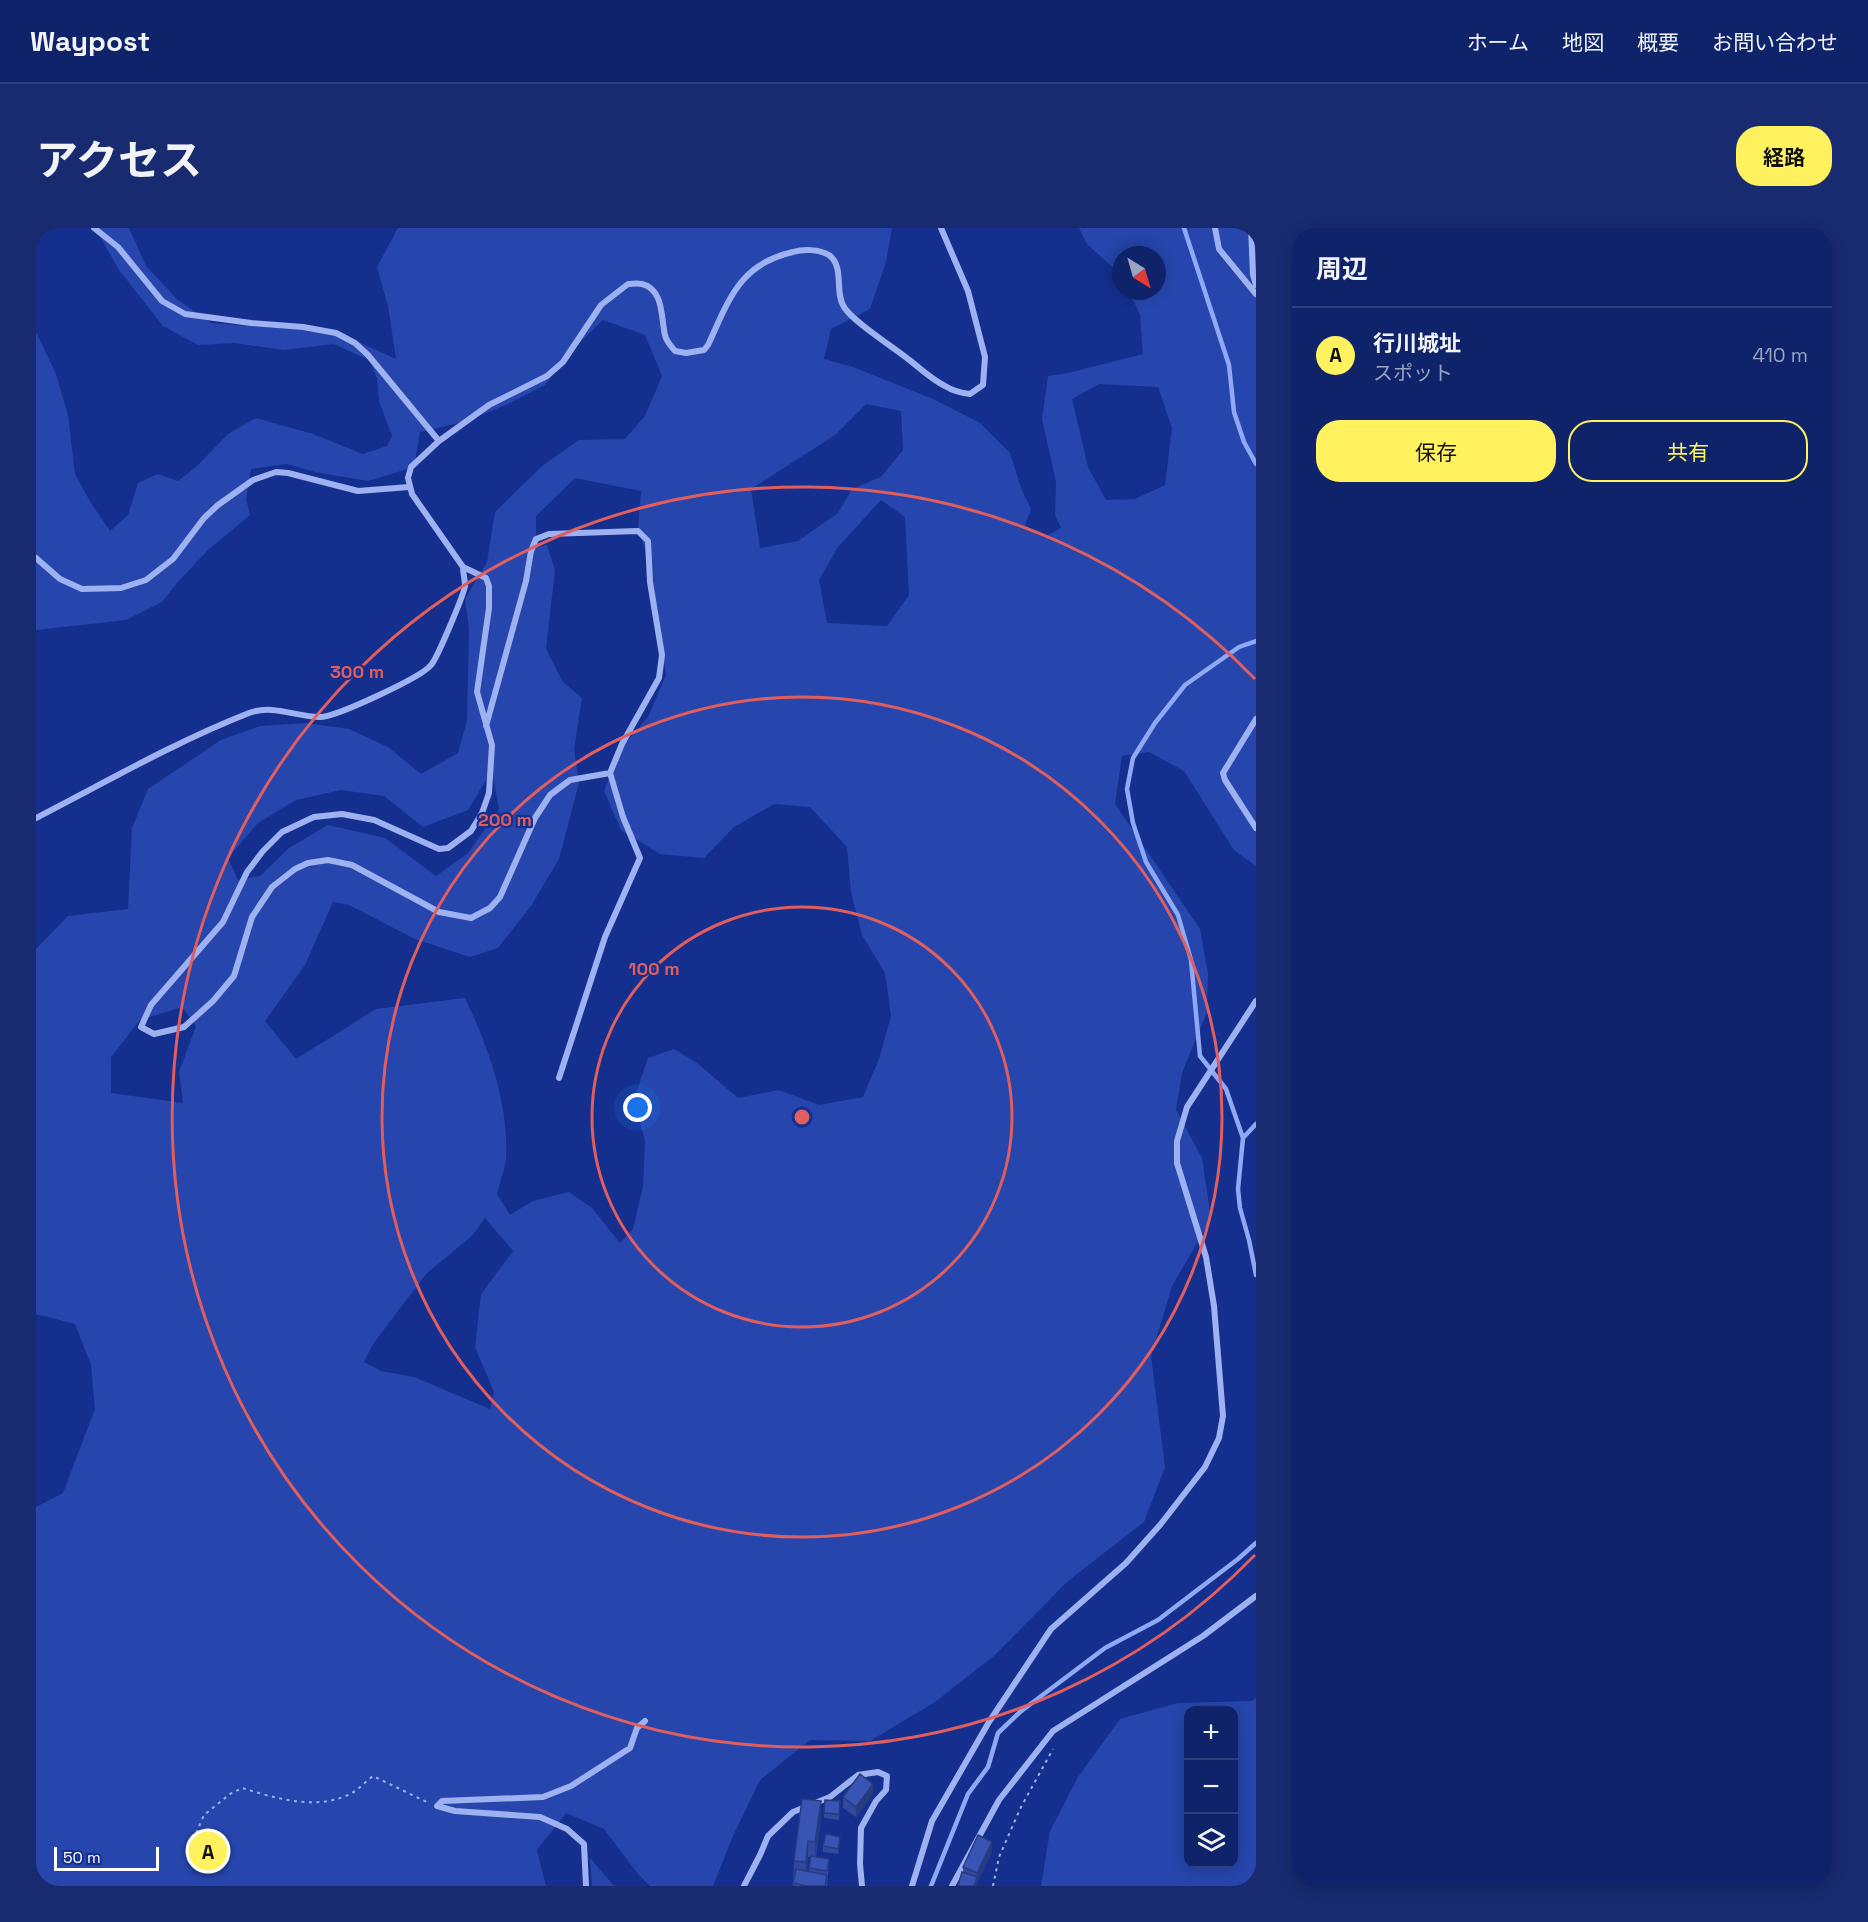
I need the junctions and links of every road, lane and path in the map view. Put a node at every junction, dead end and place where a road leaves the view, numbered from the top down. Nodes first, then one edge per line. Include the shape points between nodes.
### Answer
1 (94, 228) edge
2 (941, 228) edge
3 (1215, 228) edge
4 (1251, 228) edge
5 (1256, 285) edge
6 (1256, 294) edge
7 (439, 441) junction
8 (409, 487) junction
9 (36, 558) edge
10 (463, 567) junction
11 (1256, 719) edge
12 (486, 726) junction
13 (610, 773) junction
14 (36, 818) edge
15 (1256, 828) edge
16 (1256, 1001) edge
17 (559, 1078) dead end
18 (1256, 1596) edge
19 (645, 1721) dead end
20 (1053, 1731) junction
21 (437, 1806) junction
22 (202, 1853) dead end
23 (586, 1886) edge
24 (744, 1886) edge
25 (862, 1886) edge
26 (912, 1886) edge
27 (952, 1886) edge
28 (993, 1886) edge

1 - 7 street via 118,247 162,301 185,314 303,327 336,333 355,344
2 - 7 street via 968,291 985,357 983,385 970,394 957,393 942,385 865,326 843,306 836,264 829,255 799,250 774,256 743,278 732,292 704,350 675,351 665,336 662,310 651,288 628,284 601,305 563,362 547,376 489,405
3 - 6 street via 1219,249
4 - 5 street
7 - 8 street via 411,467
8 - 9 street via 358,491 276,472 253,480 204,518 173,559 146,580 121,588 82,589 60,579
8 - 10 street
10 - 12 street via 486,578 489,586 477,692
10 - 14 street via 465,586 455,612 432,665 422,672 333,715 320,717 267,709 252,712 199,734
11 - 15 street via 1223,773
12 - 13 street via 536,539 549,534 638,531 648,540 650,582 662,654 660,678
12 - 13 street via 492,745 489,793 471,831 448,848 439,849 374,820 342,814 314,817 282,832 262,850 223,921 151,1005 141,1027 154,1034 184,1027 213,1001 234,976 252,917 272,886 295,869 328,860 352,865 439,912 471,918 490,908 500,897 535,818 550,795 570,780
13 - 17 street via 640,858 605,937
16 - 26 street via 1187,1107 1177,1141 1177,1163 1206,1257 1214,1306 1223,1416 1219,1438 1205,1467 1160,1525 1126,1563 1051,1629 989,1722 937,1811
18 - 20 street via 1203,1636
19 - 21 street via 630,1748 571,1786 543,1797 442,1801
20 - 27 street via 999,1800
20 - 28 path via 1053,1750 1020,1807 999,1857
21 - 22 path via 373,1776 349,1794 316,1803 242,1788 204,1815 194,1838
21 - 23 street via 455,1811 540,1817 567,1829 584,1844
24 - 25 street via 768,1836 794,1812 830,1797 858,1775 878,1772 887,1776 886,1790 861,1828

